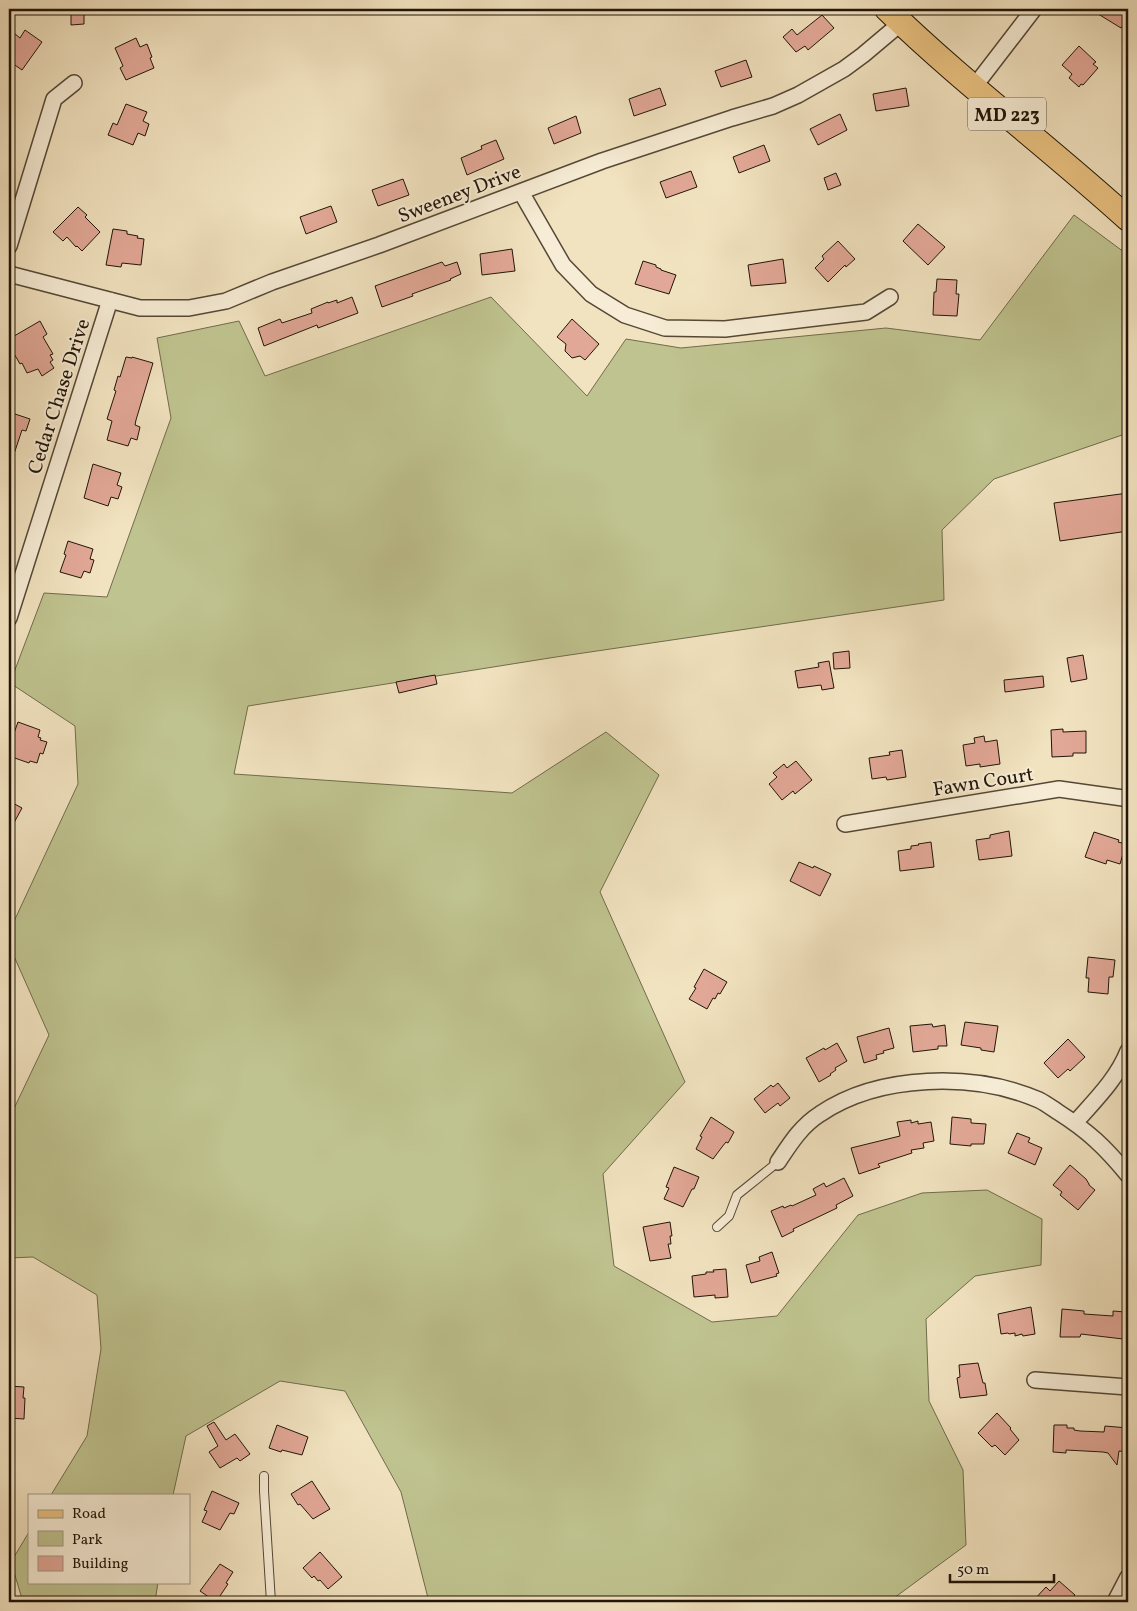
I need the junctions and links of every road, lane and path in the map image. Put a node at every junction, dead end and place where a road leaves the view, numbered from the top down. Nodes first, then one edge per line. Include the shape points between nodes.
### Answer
1 (1034, 9) edge
2 (894, 16) edge
3 (74, 83) dead end
4 (974, 88) junction
5 (521, 192) junction
6 (1128, 219) edge
7 (9, 246) edge
8 (9, 274) edge
9 (890, 298) dead end
10 (110, 300) junction
11 (9, 618) edge
12 (1128, 800) edge
13 (845, 824) dead end
14 (1128, 1051) edge
15 (1075, 1123) junction
16 (778, 1162) joint
17 (1128, 1174) edge
18 (717, 1227) dead end
19 (1035, 1380) dead end
20 (1128, 1386) edge
21 (264, 1476) dead end
22 (1128, 1577) edge
23 (271, 1602) edge
24 (1115, 1602) edge

1 - 4 street
2 - 4 main road, MD 223
2 - 5 street, Sweeney Drive via 863,56 798,95
3 - 7 street via 54,99
4 - 6 main road, MD 223 via 1065,162
5 - 9 street via 563,265 591,294 625,315 664,328 725,329 866,312
5 - 10 street, Sweeney Drive via 226,301 189,308 140,308
8 - 10 street, Sweeney Drive
10 - 11 street, Cedar Chase Drive
12 - 13 street, Fawn Court via 1059,789
14 - 15 street via 1111,1082
15 - 16 street via 1040,1100 1003,1089 967,1082 905,1084 847,1099 819,1114 798,1132
15 - 17 street via 1108,1151
16 - 18 lane via 738,1195 729,1216
19 - 20 street
21 - 23 lane
22 - 24 street

